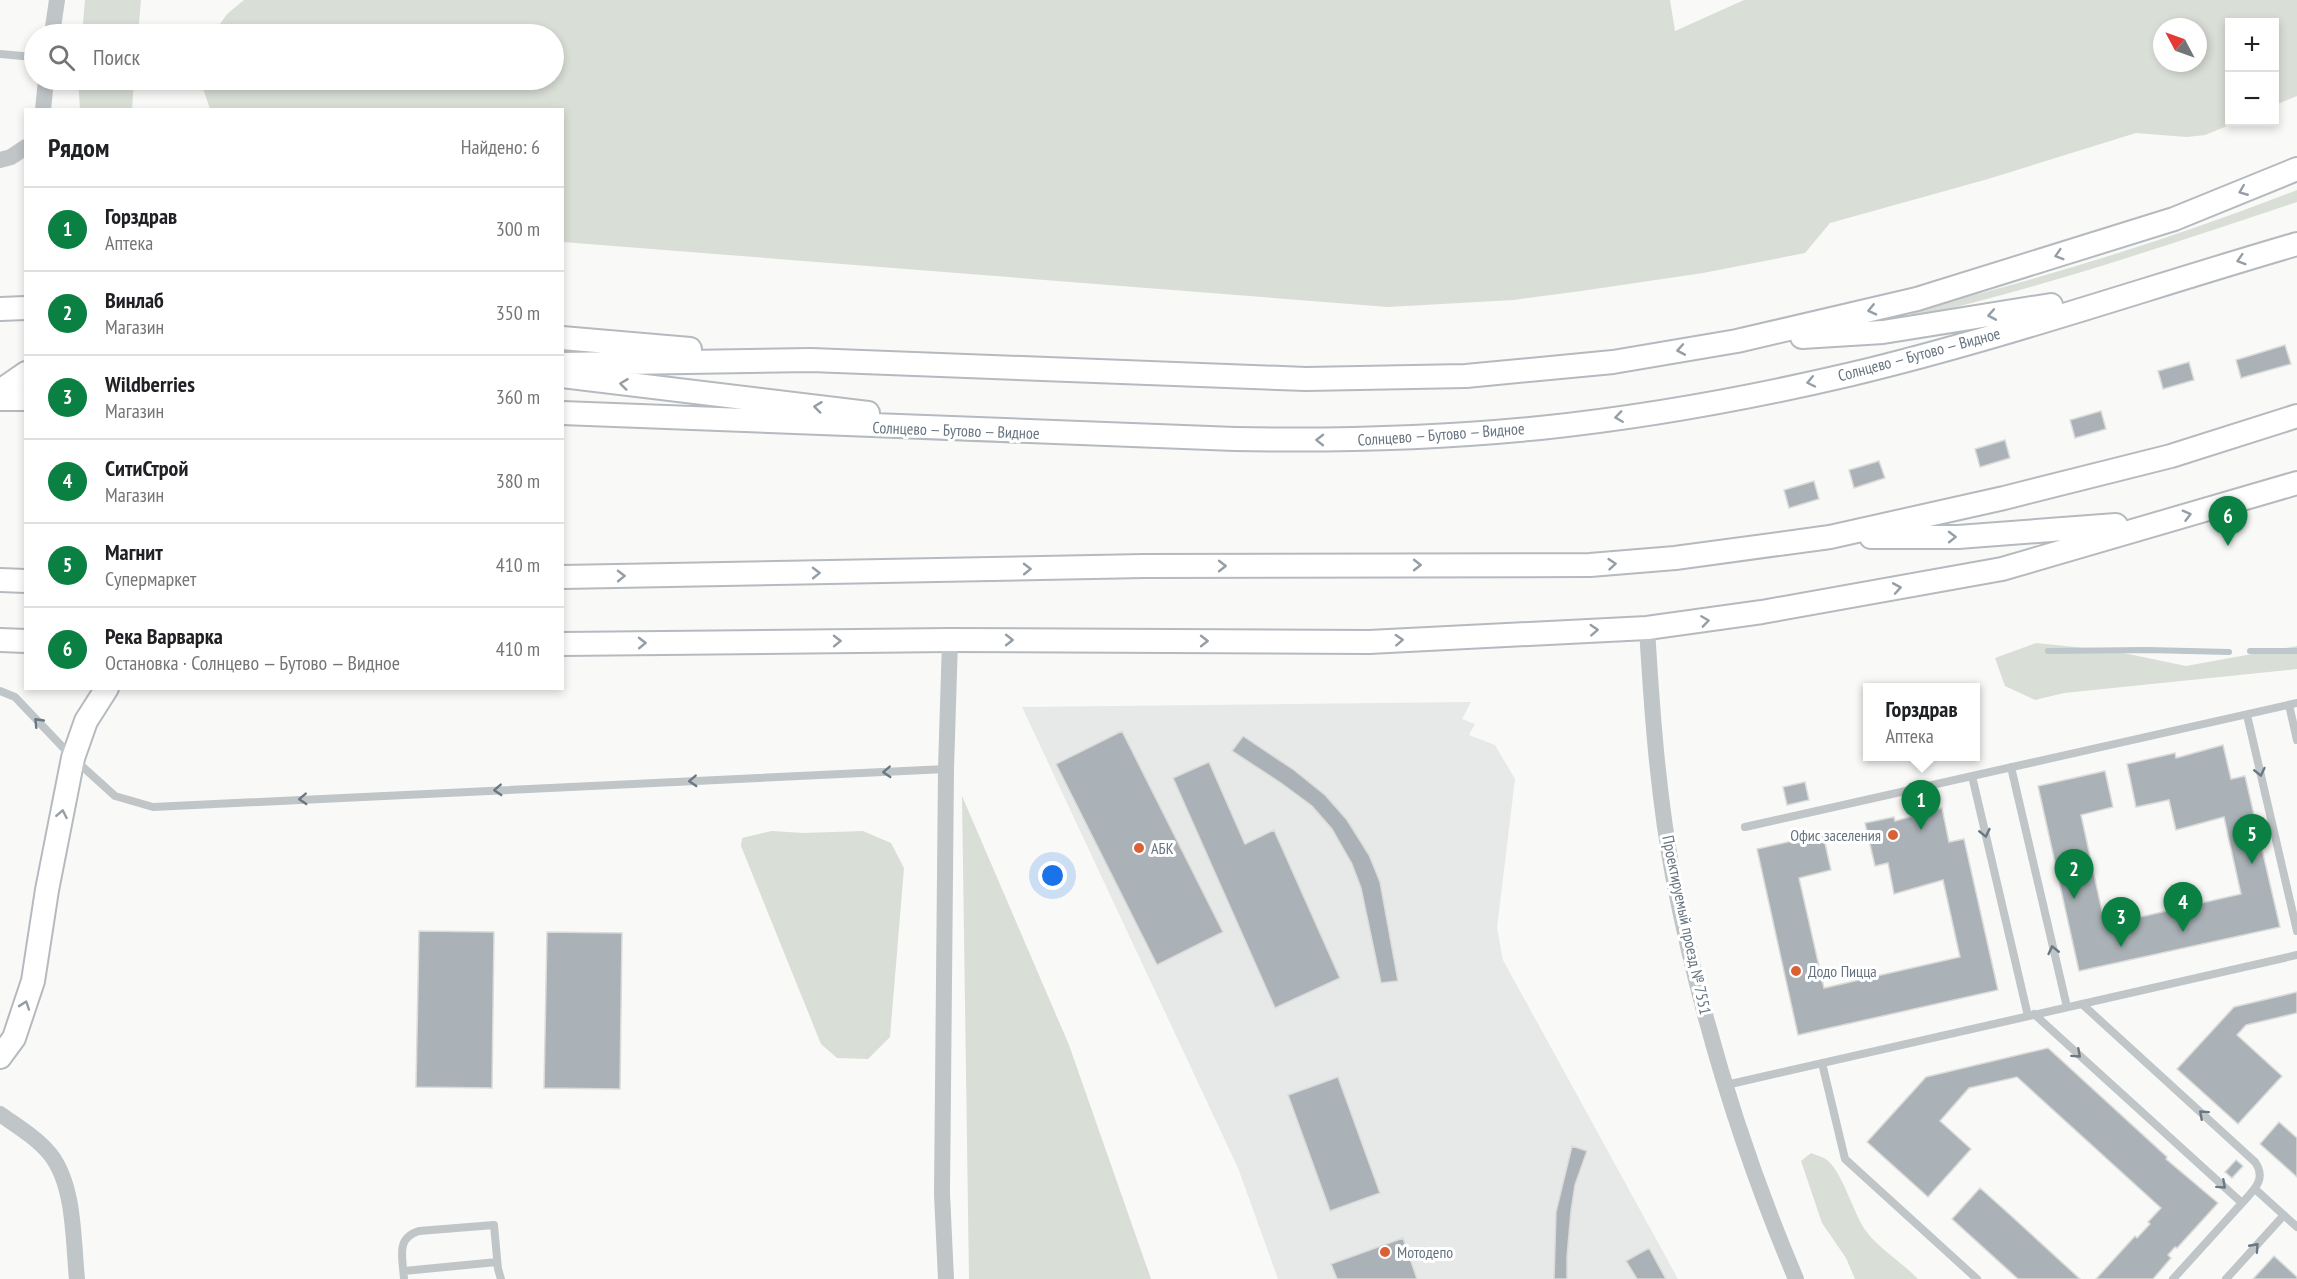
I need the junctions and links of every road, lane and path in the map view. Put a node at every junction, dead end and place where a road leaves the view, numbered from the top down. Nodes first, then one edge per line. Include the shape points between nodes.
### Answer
1 (57, 0) edge
2 (53, 24) edge
3 (0, 54) edge
4 (24, 56) edge
5 (45, 90) edge
6 (43, 108) edge
7 (24, 148) edge
8 (0, 160) edge
9 (2297, 169) edge
10 (2297, 244) edge
11 (2153, 286) junction
12 (24, 308) edge
13 (0, 309) edge
14 (564, 338) edge
15 (1737, 341) junction
16 (811, 360) junction
17 (564, 364) edge
18 (24, 374) edge
19 (564, 376) edge
20 (0, 391) edge
21 (0, 399) edge
22 (24, 399) edge
23 (564, 413) edge
24 (2297, 416) edge
25 (1043, 433) junction
26 (2297, 483) edge
27 (2159, 522) junction
28 (1830, 537) junction
29 (564, 577) edge
30 (0, 580) edge
31 (24, 581) edge
32 (1647, 628) junction
33 (0, 640) edge
34 (950, 640) junction
35 (24, 641) edge
36 (564, 644) edge
37 (106, 690) edge
38 (0, 691) edge
39 (2293, 704) edge
40 (2247, 715) junction
41 (2297, 740) edge
42 (73, 758) junction
43 (2011, 767) junction
44 (946, 769) junction
45 (1972, 776) junction
46 (1745, 827) dead end
47 (2297, 931) edge
48 (2297, 955) edge
49 (2082, 1004) junction
50 (2067, 1007) junction
51 (2031, 1015) junction
52 (0, 1057) edge
53 (1822, 1063) junction
54 (1726, 1085) junction
55 (0, 1114) edge
56 (2255, 1189) junction
57 (2242, 1203) junction
58 (2284, 1215) junction
59 (2297, 1227) edge
60 (497, 1262) junction
61 (404, 1275) edge
62 (77, 1279) edge
63 (501, 1279) edge
64 (946, 1279) edge
65 (1796, 1279) edge
66 (1977, 1279) edge
67 (2173, 1279) edge
68 (2226, 1279) edge

1 - 2 street
3 - 4 lane
5 - 6 street
7 - 8 street
9 -> 15 main road via 2174,219 1928,296
10 -> 11 main road, Солнцево — Бутово — Видное
11 -> 15 main road via 1883,332
11 -> 25 main road, Солнцево — Бутово — Видное via 1850,374 1728,399 1541,428 1331,441
12 - 13 main road
14 - 16 main road
15 -> 16 main road via 1613,362 1466,376 1306,379
16 - 17 main road
18 - 20 main road
25 -> 19 main road
21 - 22 main road
23 - 25 main road, Солнцево — Бутово — Видное
24 - 28 main road via 2171,456
27 -> 26 main road
28 -> 27 main road via 1958,537
32 -> 27 main road via 1762,612 2002,569
29 -> 28 main road via 1156,566 1590,565
30 - 31 main road
34 -> 32 main road via 1369,642
32 - 54 street, Проектируемый проезд № 7551 via 1656,750 1674,879 1696,983
33 - 35 main road
36 -> 34 main road
34 - 44 street
37 - 42 main road via 86,721
42 -> 38 lane via 15,697
39 - 40 lane
39 - 41 lane
40 - 43 lane
40 -> 47 lane
44 -> 42 lane via 153,807 115,796
52 -> 42 main road via 14,1038 33,981
43 - 45 lane
50 -> 43 lane
44 - 64 street via 942,1183
45 - 46 lane
45 -> 51 lane
48 - 49 lane
49 - 50 lane
56 -> 49 lane via 2261,1174 2255,1162
50 - 51 lane
51 - 53 lane
51 -> 57 lane
53 - 54 lane
53 - 66 lane via 1845,1159
54 - 65 street, Проектируемый проезд № 7551 via 1770,1217
55 - 62 street via 37,1141 63,1175
56 - 57 lane
56 - 58 lane
57 - 67 lane
58 - 59 lane
68 -> 58 lane
60 - 61 lane
60 - 61 lane via 494,1225 419,1231 410,1233 402,1245
60 - 63 lane

